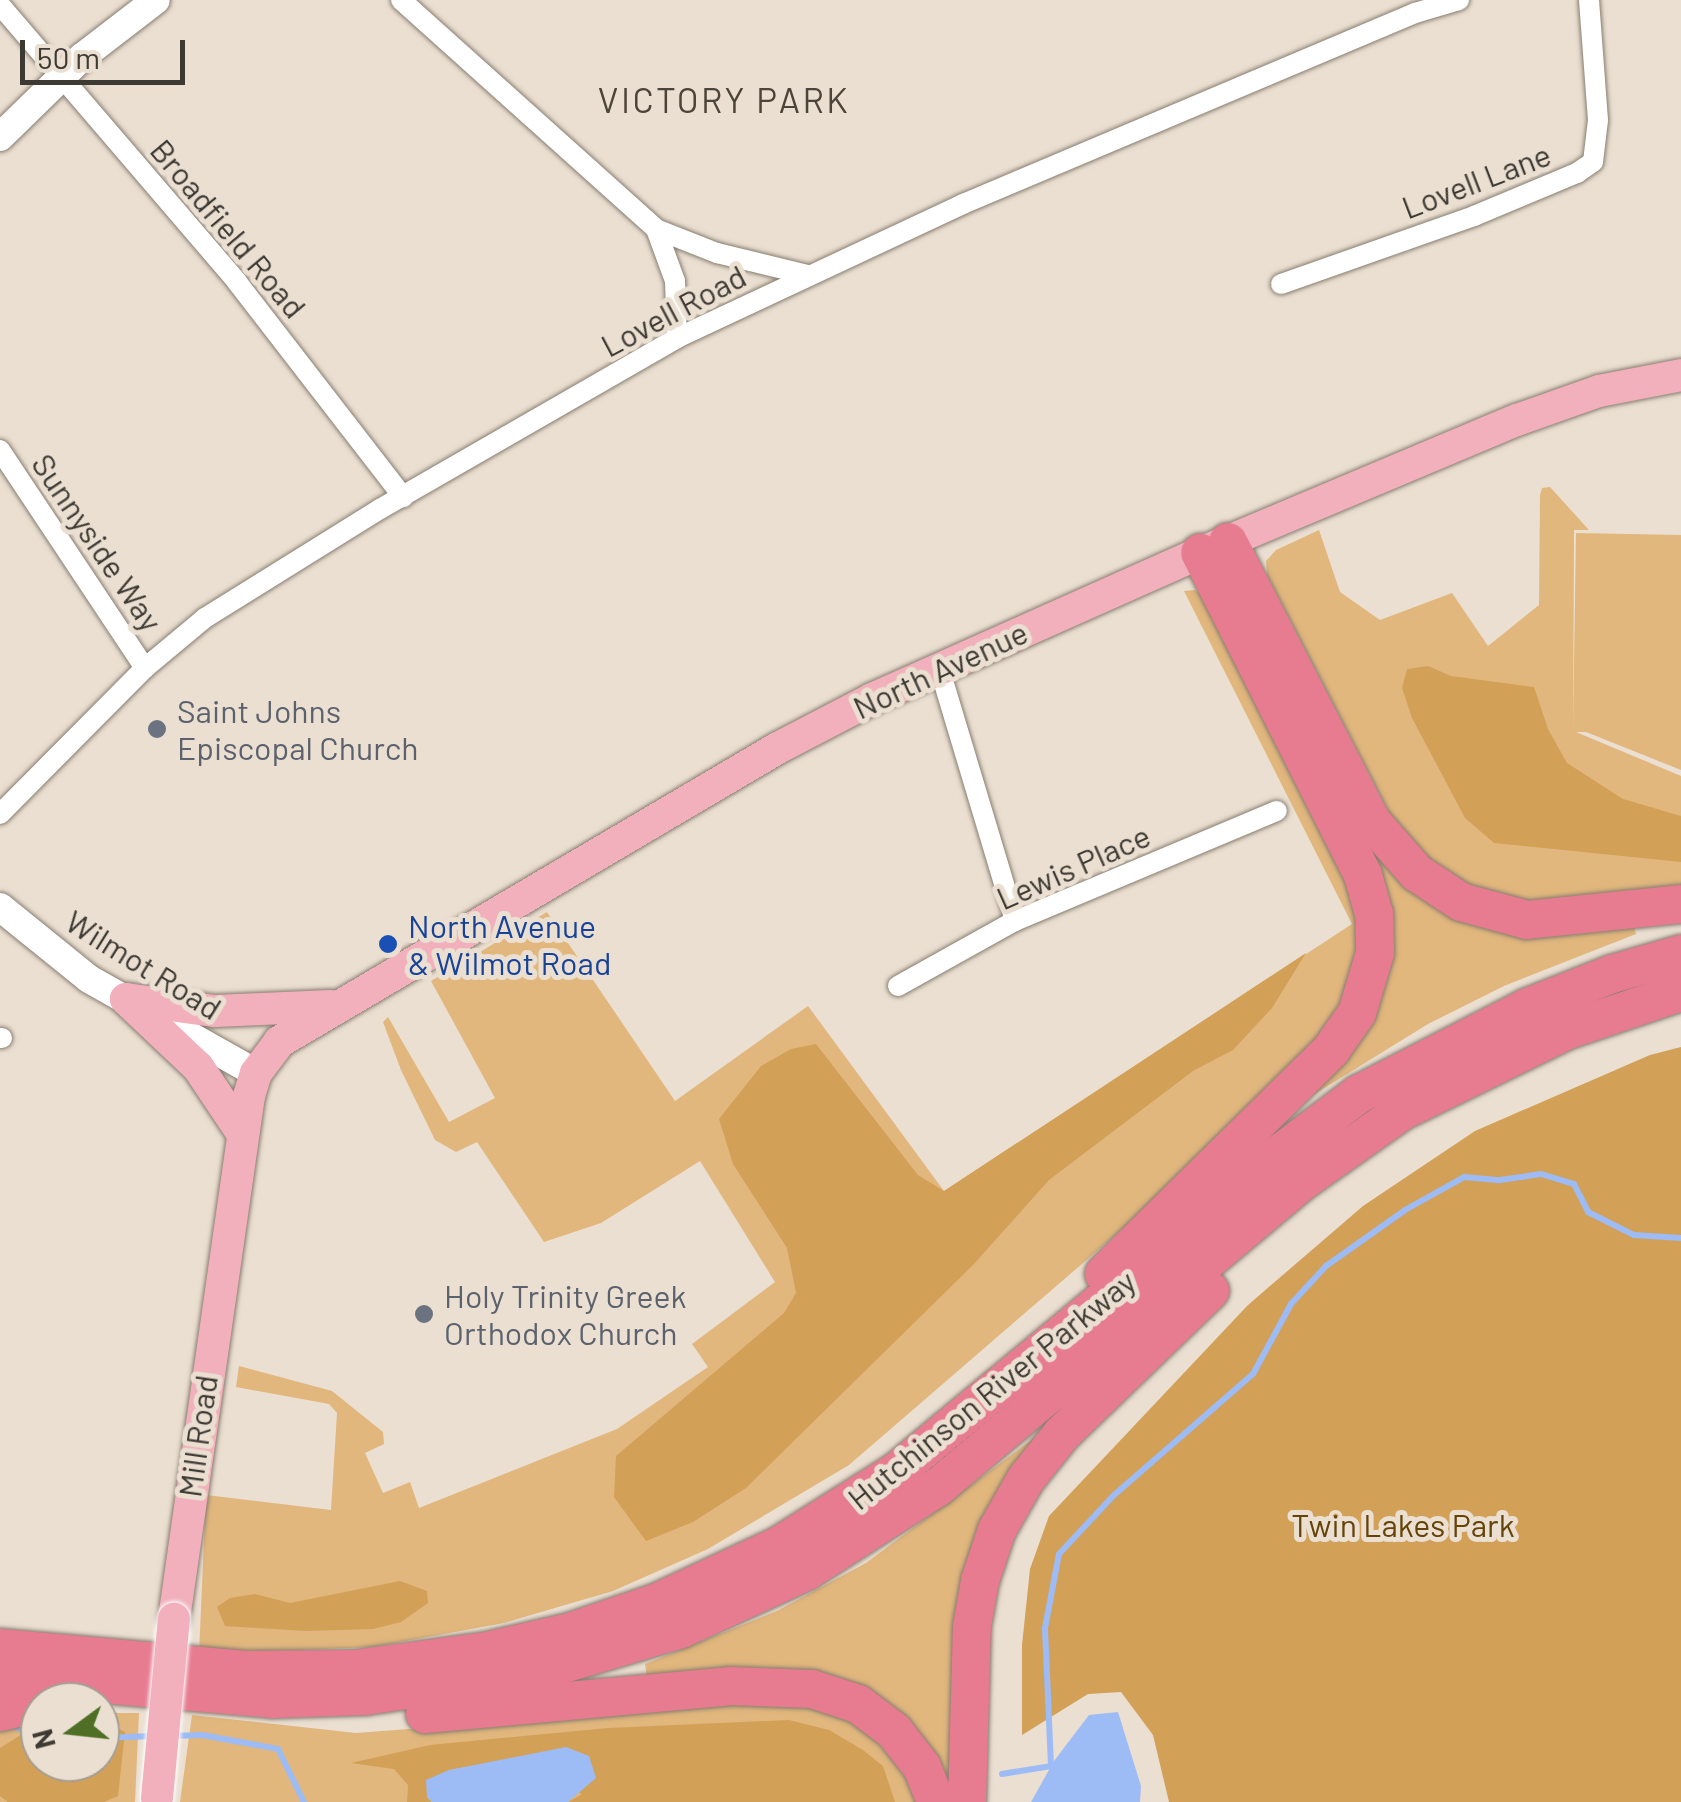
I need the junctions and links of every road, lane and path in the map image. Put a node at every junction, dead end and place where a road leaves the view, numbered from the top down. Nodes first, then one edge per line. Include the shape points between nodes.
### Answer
1 (156, 0) edge
2 (401, 0) edge
3 (1459, 0) edge
4 (1588, 0) edge
5 (0, 5) edge
6 (62, 76) junction
7 (0, 137) edge
8 (656, 230) junction
9 (808, 275) junction
10 (1282, 284) dead end
11 (678, 338) junction
12 (1681, 375) edge
13 (0, 450) edge
14 (403, 497) junction
15 (1214, 547) junction
16 (939, 667) junction
17 (145, 668) junction
18 (1277, 811) dead end
19 (0, 814) edge
20 (1681, 904) edge
21 (0, 907) edge
22 (1015, 921) junction
23 (1681, 954) edge
24 (898, 986) dead end
25 (1681, 992) edge
26 (126, 999) junction
27 (338, 1005) junction
28 (256, 1072) junction
29 (1402, 1111) junction
30 (242, 1133) junction
31 (1009, 1381) junction
32 (0, 1648) edge
33 (0, 1676) edge
34 (128, 1688) junction
35 (259, 1698) junction
36 (0, 1712) edge
37 (156, 1800) edge
38 (936, 1802) edge
39 (966, 1802) edge

1 - 6 street
2 - 8 street
3 - 9 street, Lovell Road via 962,204
4 - 10 street, Lovell Lane via 1598,120 1593,162 1474,216
5 - 6 street, Broadfield Road
6 - 7 street
6 - 14 street, Broadfield Road via 238,282
8 - 9 street via 716,253
8 - 11 street via 674,281
9 - 11 street, Lovell Road
11 - 14 street, Lovell Road
12 - 15 main road, North Avenue via 1554,405
13 - 17 street, Sunnyside Way
14 - 17 street, Lovell Road via 206,618
15 - 16 main road, North Avenue
15 - 20 highway via 1372,822 1417,873 1462,902 1528,920
15 - 31 highway via 1362,875 1374,914 1370,974 1357,1013 1330,1050 1124,1250
16 - 22 street
16 - 27 main road, North Avenue via 778,748
17 - 19 street, Lovell Road
18 - 22 street, Lewis Place
21 - 26 street, Wilmot Road via 68,964
22 - 24 street, Lewis Place
23 - 31 highway, Hutchinson River Parkway via 1526,1008 1359,1094
25 - 29 highway, Hutchinson River Parkway via 1565,1031
26 - 27 main road via 215,1011
26 - 28 street, Wilmot Road
26 - 30 main road via 198,1067
27 - 28 main road, North Avenue via 288,1034
28 - 30 main road, Mill Road
29 - 35 highway, Hutchinson River Parkway via 1300,1183 938,1486 874,1532 768,1592 634,1645 512,1677 405,1693
29 - 39 highway via 1097,1398 1026,1479 997,1530 980,1581 972,1626
30 - 37 main road, Mill Road, bridge via 174,1619
31 - 32 highway, Hutchinson River Parkway via 896,1472 792,1539 658,1602 570,1632 462,1656 311,1671
33 - 34 highway, Hutchinson River Parkway
34 - 35 highway, Hutchinson River Parkway
34 - 36 highway
35 - 38 highway via 402,1714 717,1686 812,1688 858,1704 894,1731 922,1767

